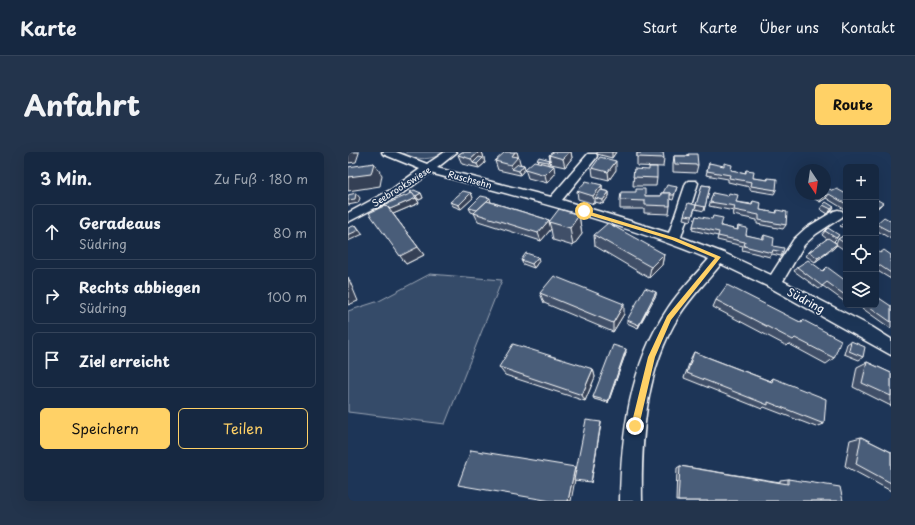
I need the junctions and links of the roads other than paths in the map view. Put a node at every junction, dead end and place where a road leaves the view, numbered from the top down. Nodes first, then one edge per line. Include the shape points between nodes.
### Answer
1 (387, 152) edge
2 (452, 152) edge
3 (592, 156) dead end
4 (429, 169) junction
5 (692, 183) dead end
6 (554, 202) junction
7 (838, 214) dead end
8 (602, 217) joint
9 (348, 218) edge
10 (674, 239) junction
11 (719, 257) junction
12 (774, 283) junction
13 (891, 348) edge
14 (631, 501) edge

1 - 4 street, Ruschsehn
2 - 4 street, Seebrookswiese
3 - 6 street
4 - 6 street, Ruschsehn
4 - 9 street, Seebrookswiese via 396,192
5 - 10 street
6 - 8 street, Ruschsehn
7 - 12 street via 799,242
8 - 10 street, Südring
10 - 11 street, Südring
11 - 12 street, Südring
11 - 14 street via 669,318 652,357 635,426
12 - 13 street, Südring

